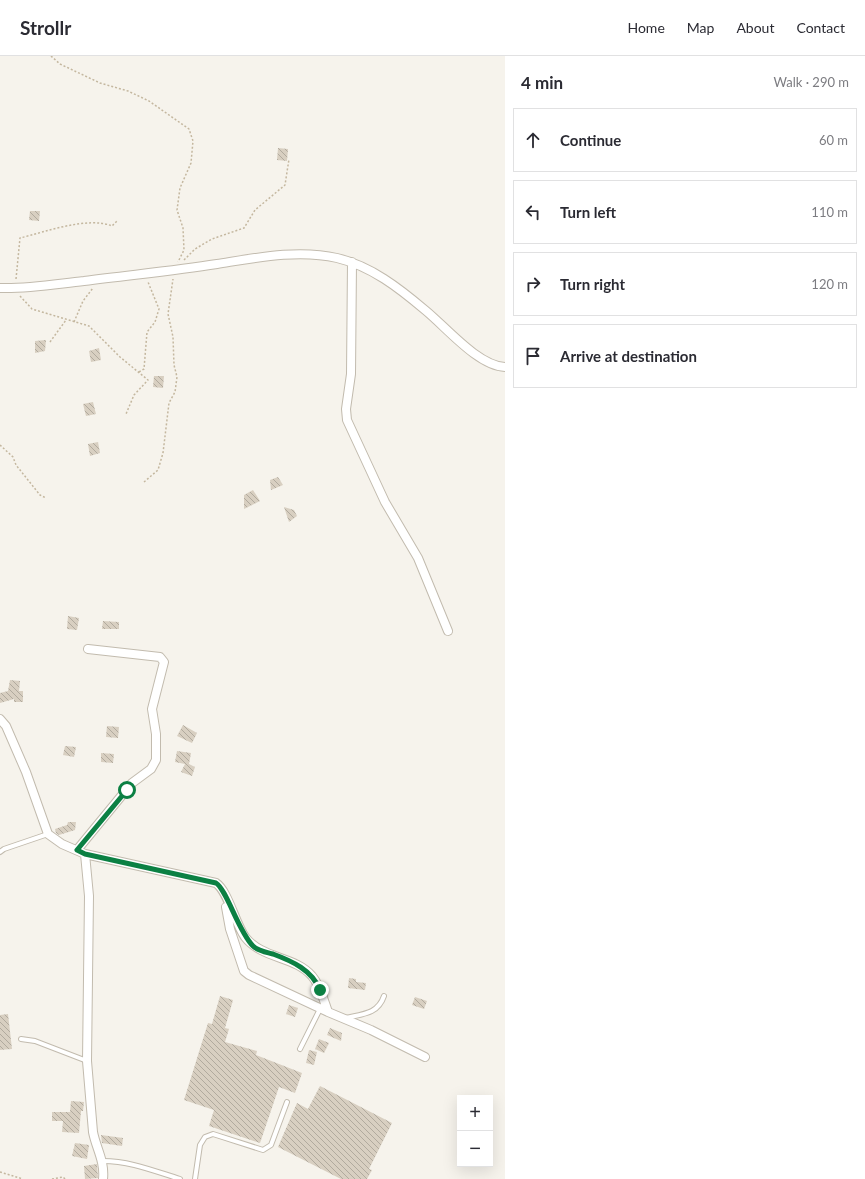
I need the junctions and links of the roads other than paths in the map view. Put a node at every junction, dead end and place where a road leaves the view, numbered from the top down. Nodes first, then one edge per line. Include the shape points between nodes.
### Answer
1 (352, 262) junction
2 (0, 288) edge
3 (505, 367) edge
4 (448, 631) dead end
5 (88, 649) dead end
6 (0, 719) edge
7 (48, 834) junction
8 (77, 850) junction
9 (0, 852) edge
10 (85, 854) junction
11 (224, 890) junction
12 (384, 996) dead end
13 (320, 1009) junction
14 (328, 1012) junction
15 (345, 1018) junction
16 (21, 1039) dead end
17 (300, 1049) dead end
18 (425, 1057) dead end
19 (87, 1061) junction
20 (287, 1102) dead end
21 (103, 1160) junction
22 (103, 1179) edge
23 (180, 1179) edge
24 (196, 1179) edge

1 - 2 street via 311,255 264,257 146,274 13,289
1 - 3 street via 392,283 482,359
1 - 4 street via 351,374 347,420 385,502 418,558
5 - 8 street via 160,657 164,662 152,709 156,734 156,760 151,769 132,783
6 - 7 street via 6,726 26,772
7 - 8 street
7 - 9 lane
8 - 10 street
10 - 11 street via 212,881
10 - 19 street via 89,896
11 - 13 street via 230,929 244,971
11 - 14 street via 244,936 254,948 301,967 313,976
12 - 15 lane via 375,1010
13 - 14 street
13 - 17 lane
14 - 15 street
15 - 18 street
16 - 19 lane via 35,1041
19 - 21 street via 93,1132
20 - 24 lane via 271,1145 263,1150 214,1134 205,1137 200,1145
21 - 22 street
21 - 23 lane via 131,1163

